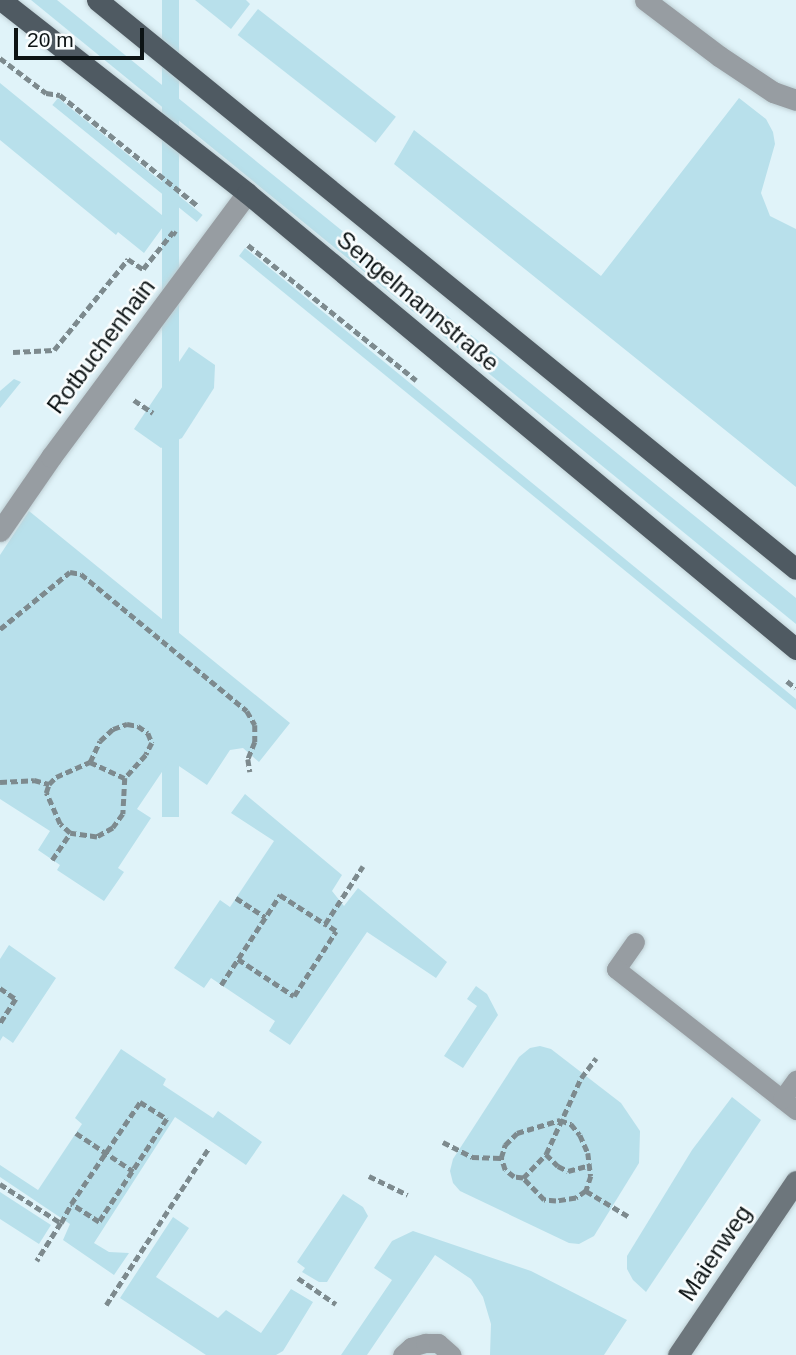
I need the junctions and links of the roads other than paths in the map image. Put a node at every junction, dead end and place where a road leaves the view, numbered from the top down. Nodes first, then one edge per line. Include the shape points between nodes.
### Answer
1 (1, 0) edge
2 (97, 0) edge
3 (645, 0) edge
4 (796, 100) edge
5 (247, 193) junction
6 (0, 531) edge
7 (796, 569) edge
8 (796, 649) edge
9 (635, 942) dead end
10 (796, 1080) edge
11 (789, 1105) edge
12 (796, 1181) edge
13 (402, 1355) edge
14 (452, 1355) edge
15 (678, 1355) edge

1 - 5 main road, Sengelmannstraße
2 - 7 main road, Sengelmannstraße
3 - 4 street via 773,92
5 - 6 street, Rotbuchenhain
5 - 8 main road, Sengelmannstraße
9 - 11 lane via 616,969
10 - 11 lane
12 - 15 street, Maienweg
13 - 14 lane via 411,1347 438,1343

